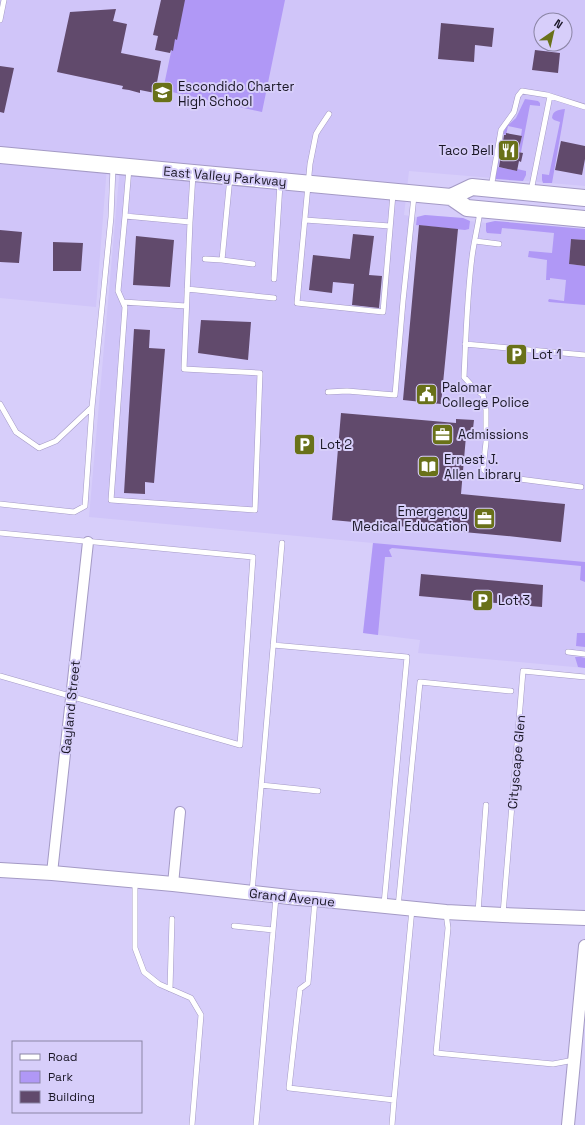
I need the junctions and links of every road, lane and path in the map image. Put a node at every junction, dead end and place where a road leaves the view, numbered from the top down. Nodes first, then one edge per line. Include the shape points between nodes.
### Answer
1 (4, 0) edge
2 (0, 20) edge
3 (550, 96) junction
4 (585, 107) edge
5 (329, 114) dead end
6 (0, 155) edge
7 (113, 166) junction
8 (129, 167) junction
9 (193, 173) junction
10 (230, 176) junction
11 (280, 181) junction
12 (308, 184) junction
13 (491, 189) junction
14 (393, 192) junction
15 (530, 193) junction
16 (414, 194) junction
17 (451, 197) junction
18 (585, 198) edge
19 (480, 209) junction
20 (125, 216) junction
21 (585, 219) edge
22 (305, 220) junction
23 (190, 222) junction
24 (390, 226) junction
25 (475, 241) junction
26 (500, 244) dead end
27 (205, 259) dead end
28 (222, 260) junction
29 (253, 264) dead end
30 (274, 279) dead end
31 (187, 289) junction
32 (274, 298) dead end
33 (123, 302) junction
34 (186, 306) junction
35 (465, 344) junction
36 (585, 355) edge
37 (328, 392) dead end
38 (0, 404) edge
39 (92, 407) junction
40 (580, 487) dead end
41 (0, 504) edge
42 (0, 533) edge
43 (88, 542) junction
44 (282, 543) dead end
45 (273, 644) junction
46 (568, 652) dead end
47 (585, 654) edge
48 (0, 676) edge
49 (585, 677) edge
50 (511, 691) dead end
51 (72, 697) junction
52 (261, 785) junction
53 (318, 791) dead end
54 (486, 805) dead end
55 (180, 812) dead end
56 (0, 870) edge
57 (52, 873) junction
58 (135, 881) junction
59 (173, 884) junction
60 (252, 893) junction
61 (276, 896) junction
62 (315, 899) junction
63 (384, 906) junction
64 (398, 907) junction
65 (412, 908) junction
66 (446, 912) junction
67 (478, 913) junction
68 (503, 915) junction
69 (585, 918) edge
70 (172, 919) dead end
71 (234, 926) dead end
72 (273, 930) junction
73 (585, 946) edge
74 (170, 989) junction
75 (581, 1025) edge
76 (574, 1060) junction
77 (394, 1100) junction
78 (192, 1125) edge
79 (256, 1125) edge
80 (392, 1125) edge
81 (568, 1125) edge

1 - 2 lane
3 - 4 lane
3 - 13 lane via 522,91 518,96 514,112 501,130
3 - 15 lane
5 - 12 lane via 316,134
6 - 7 main road, East Valley Parkway
7 - 8 main road, East Valley Parkway
7 - 39 lane via 111,217
8 - 9 main road, East Valley Parkway
8 - 20 lane
9 - 10 main road, East Valley Parkway
9 - 23 lane
10 - 11 main road, East Valley Parkway
10 - 28 lane
11 - 12 main road, East Valley Parkway
11 - 30 lane
12 - 14 main road, East Valley Parkway
12 - 22 lane
13 - 15 main road
13 - 17 main road via 472,187
14 - 16 main road, East Valley Parkway
14 - 24 lane
15 - 18 main road
16 - 17 main road, East Valley Parkway
16 - 37 lane via 395,395
17 - 19 main road, East Valley Parkway via 467,208
19 - 21 main road, East Valley Parkway
19 - 25 lane
20 - 23 lane
20 - 33 lane via 118,291
22 - 24 lane
22 - 24 lane via 296,303 383,312
23 - 31 lane
25 - 26 lane
25 - 35 lane
27 - 28 lane
28 - 29 lane
31 - 32 lane
31 - 34 lane
33 - 34 lane
33 - 34 lane via 125,307 111,500 255,510 260,373 184,369
35 - 36 lane
35 - 40 lane via 464,377 483,394 486,410 483,469 489,475
38 - 39 lane via 16,432 39,448 56,441
39 - 41 lane via 84,506 74,512
42 - 43 lane
43 - 51 street, Gayland Street
43 - 51 lane via 253,557 240,745
44 - 45 lane
45 - 52 lane
45 - 63 lane via 407,657
46 - 47 lane
48 - 51 lane
49 - 68 lane, Cityscape Glen via 524,670
50 - 64 lane via 420,682
51 - 57 street, Gayland Street
52 - 53 lane
52 - 60 lane
54 - 67 lane
55 - 59 street
56 - 57 main road, Grand Avenue
57 - 58 main road, Grand Avenue
58 - 59 main road, Grand Avenue
58 - 74 lane via 135,948 144,972
59 - 60 main road, Grand Avenue
60 - 61 main road, Grand Avenue
61 - 62 main road, Grand Avenue
61 - 72 lane
62 - 63 main road, Grand Avenue
62 - 77 lane via 308,983 300,989 289,1088
63 - 64 main road, Grand Avenue
64 - 65 main road, Grand Avenue
65 - 66 main road, Grand Avenue
65 - 77 lane
66 - 67 main road, Grand Avenue
66 - 76 lane via 448,928 436,1053 553,1064
67 - 68 main road, Grand Avenue
68 - 69 main road, Grand Avenue
70 - 74 lane
71 - 72 lane
72 - 79 lane
73 - 75 street
74 - 78 lane via 191,998 201,1015
75 - 76 street
76 - 81 street
77 - 80 lane

